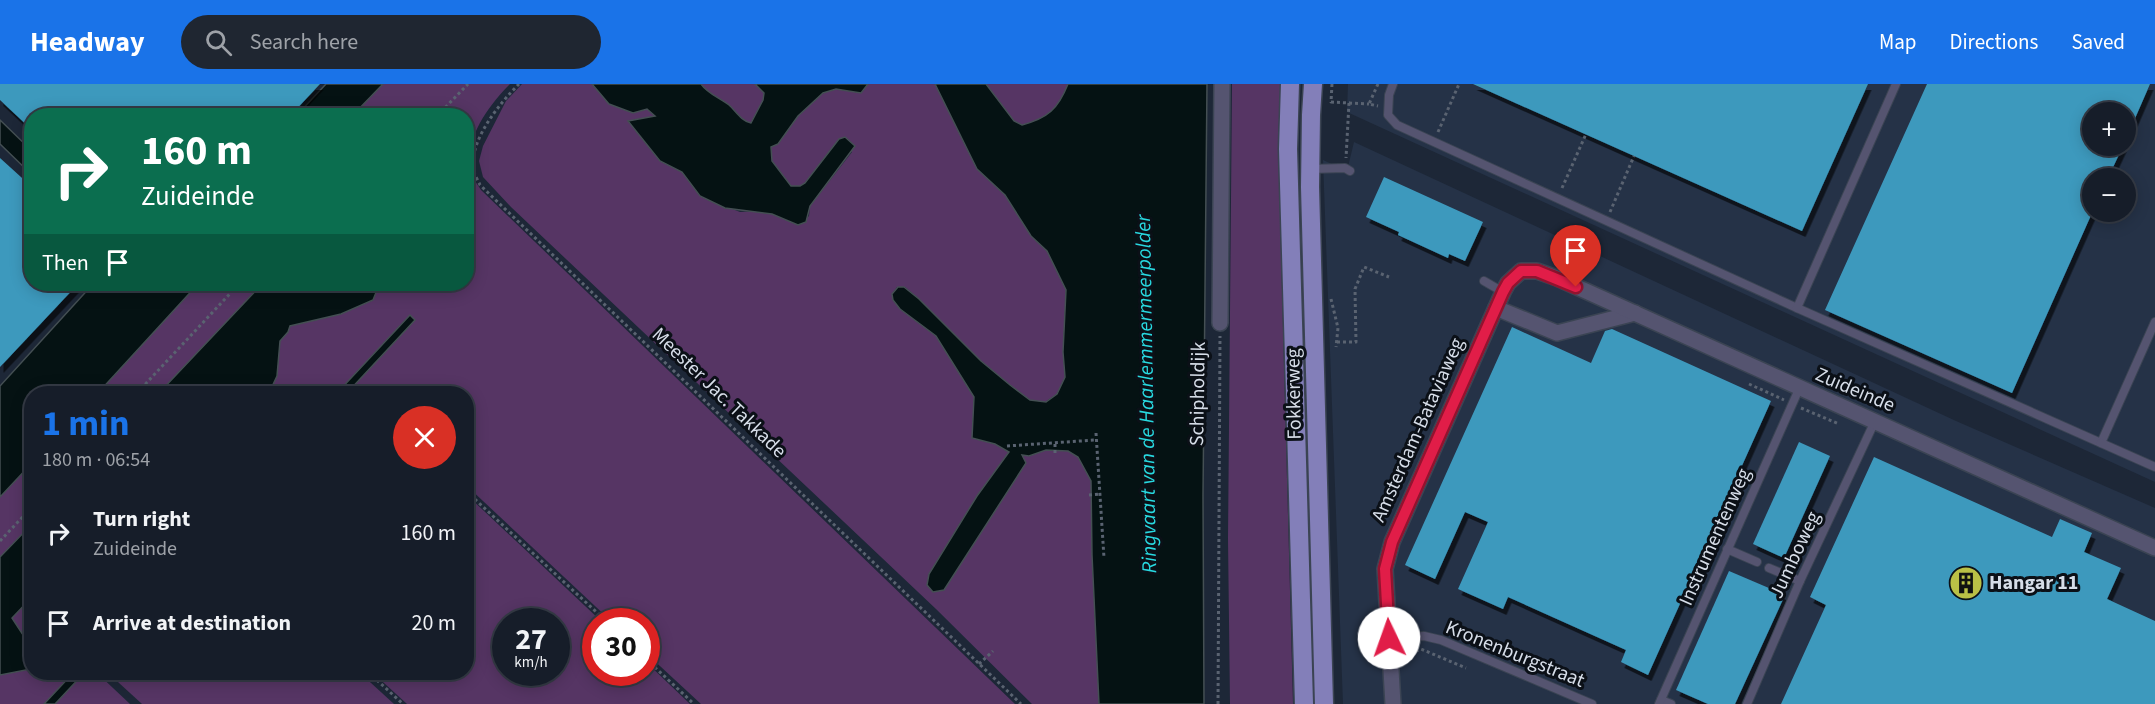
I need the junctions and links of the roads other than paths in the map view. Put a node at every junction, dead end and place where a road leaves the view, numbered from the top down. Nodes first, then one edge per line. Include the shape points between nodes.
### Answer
1 (1222, 84) edge
2 (1290, 84) edge
3 (1313, 84) edge
4 (1393, 84) edge
5 (1896, 84) edge
6 (1347, 169) road end
7 (1310, 170) junction
8 (1537, 271) joint
9 (1484, 281) dead end
10 (1503, 292) junction
11 (1496, 308) junction
12 (1797, 308) junction
13 (1635, 313) junction
14 (2155, 322) edge
15 (1220, 323) road end
16 (1799, 389) junction
17 (1872, 428) junction
18 (2101, 443) junction
19 (2155, 467) edge
20 (2155, 548) edge
21 (1727, 549) junction
22 (1757, 562) dead end
23 (1769, 568) dead end
24 (1800, 581) junction
25 (1389, 638) junction
26 (1660, 702) edge
27 (1304, 704) edge
28 (1324, 704) edge
29 (1393, 704) edge
30 (1592, 704) edge
31 (1671, 704) edge
32 (1747, 704) edge

1 - 15 street, Schipholdijk
2 - 27 main road, Fokkerweg via 1288,149
3 - 7 main road, Fokkerweg
4 - 12 lane via 1388,115 1397,125
5 - 12 lane
6 - 7 lane
7 - 28 main road, Fokkerweg
8 - 10 street, Amsterdam-Bataviaweg via 1521,271
8 - 13 street, Zuideinde
9 - 10 lane
10 - 11 street, Amsterdam-Bataviaweg
11 - 13 street via 1557,333
11 - 25 street, Amsterdam-Bataviaweg via 1392,542 1385,569
12 - 18 lane
13 - 16 street, Zuideinde
14 - 18 lane
16 - 17 street, Zuideinde
16 - 21 lane, Instrumentenweg
17 - 20 street, Zuideinde
17 - 24 lane, Jumboweg
18 - 19 lane
21 - 22 lane
21 - 26 lane, Instrumentenweg
23 - 24 lane
24 - 32 lane, Jumboweg
25 - 29 street, Amsterdam-Bataviaweg
25 - 30 lane, Kronenburgstraat via 1424,636 1441,640
26 - 31 lane

